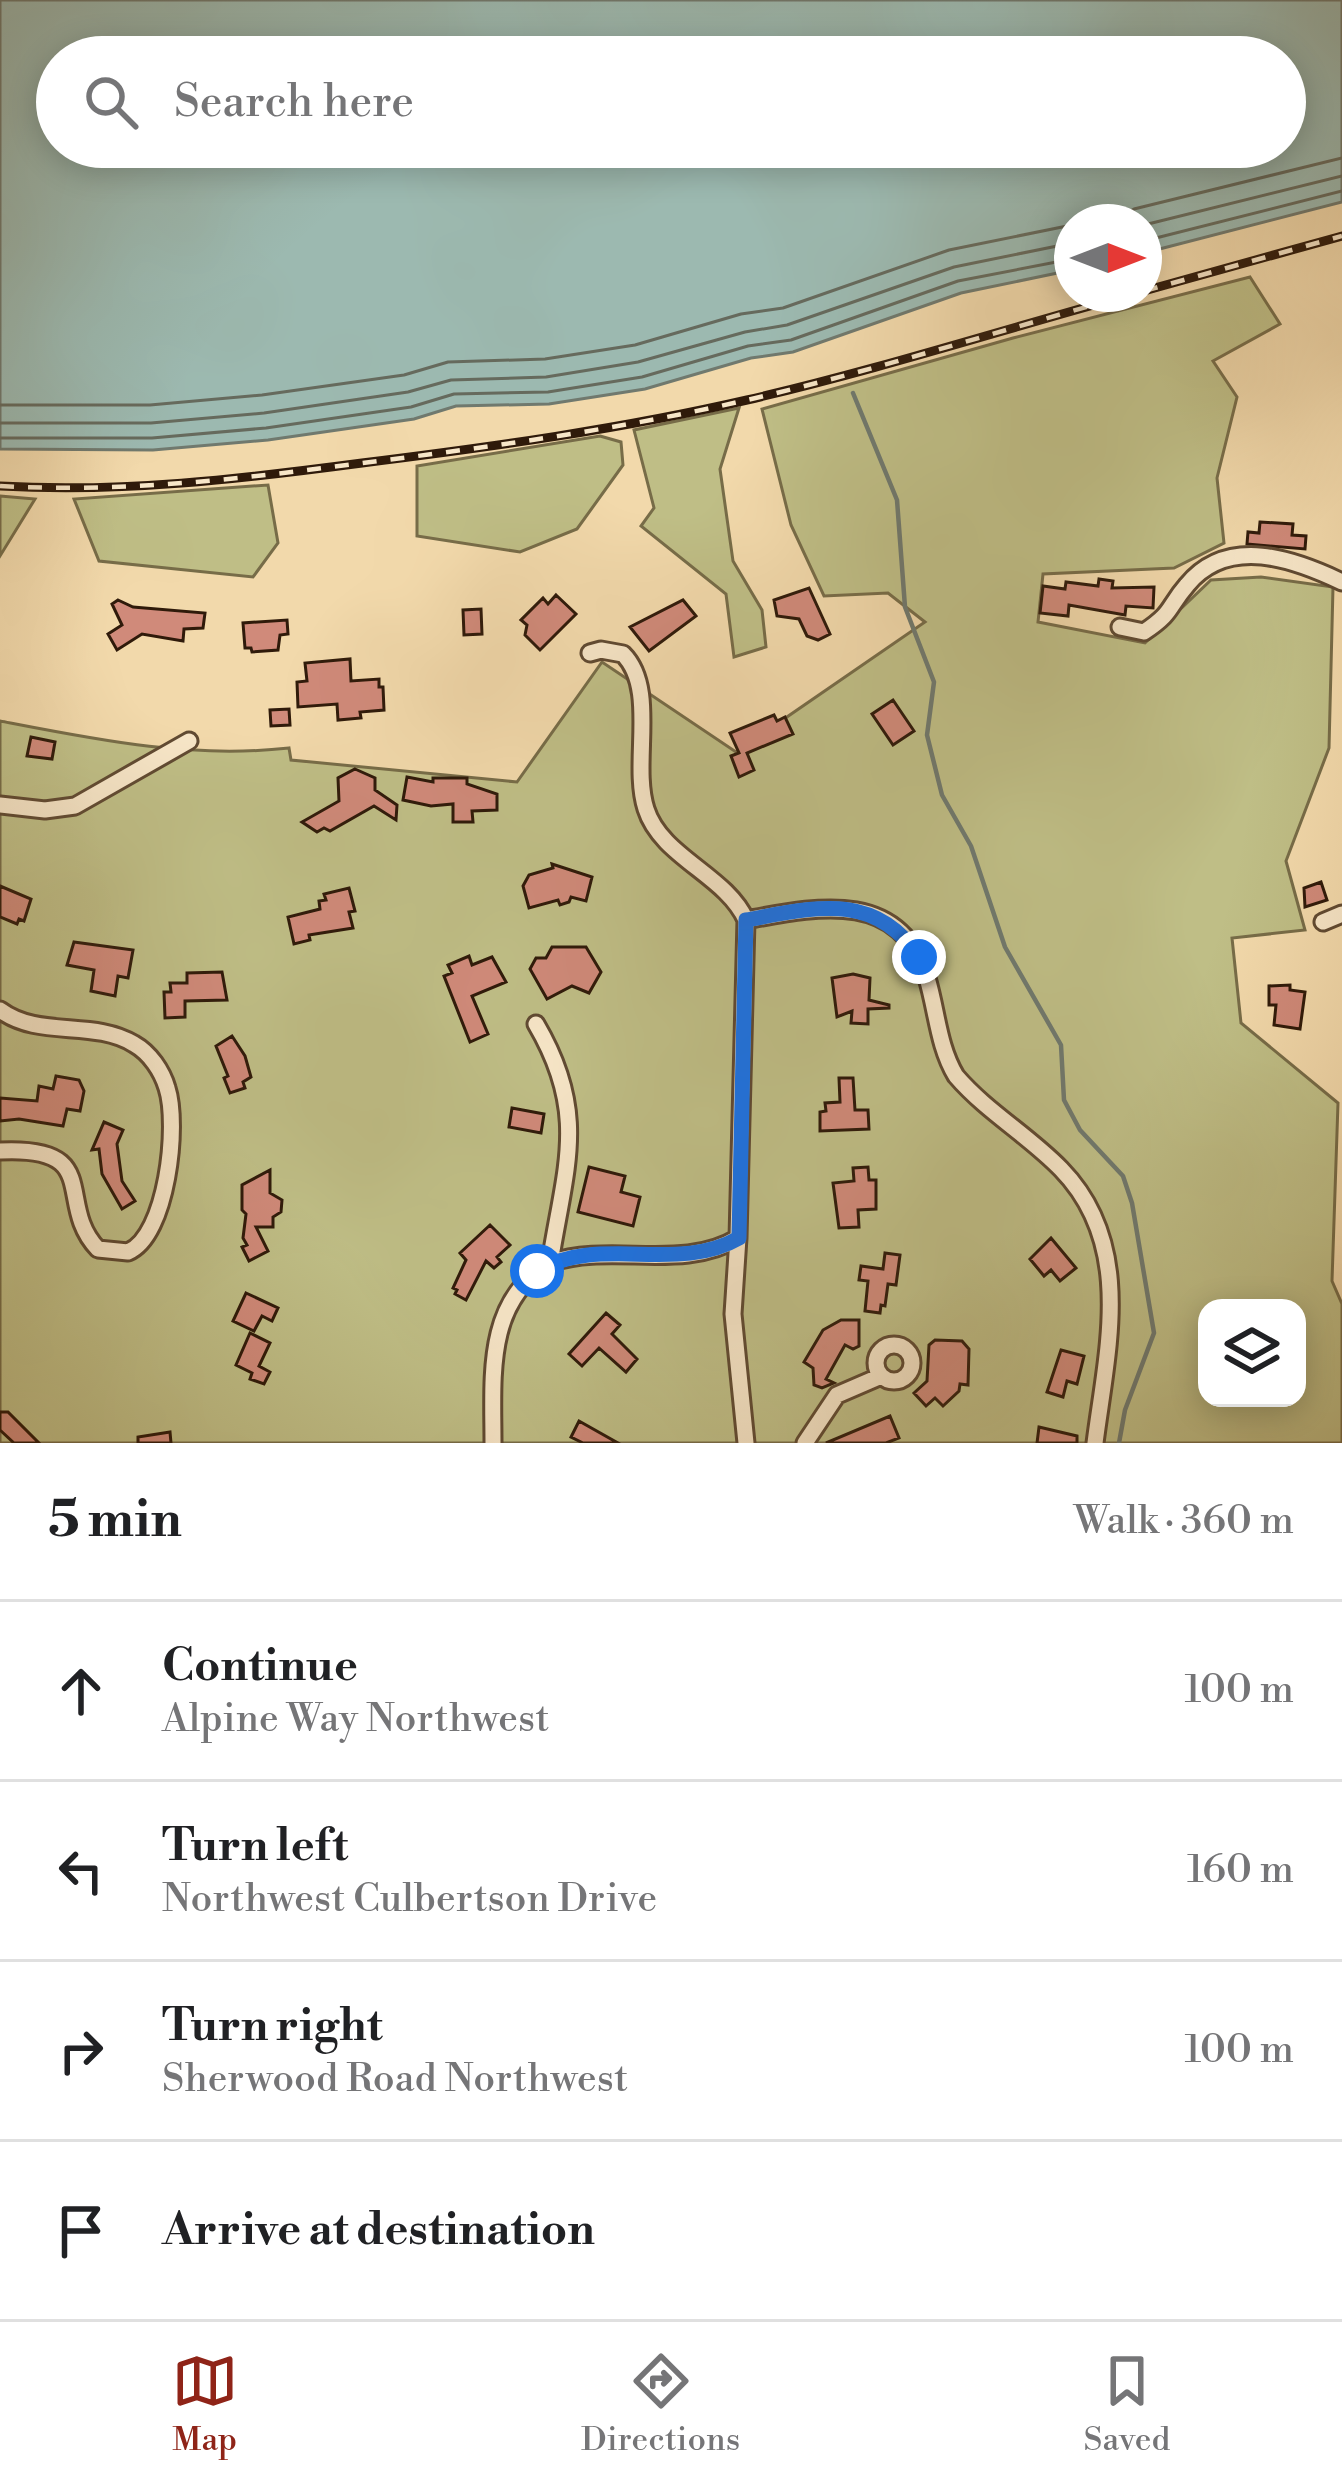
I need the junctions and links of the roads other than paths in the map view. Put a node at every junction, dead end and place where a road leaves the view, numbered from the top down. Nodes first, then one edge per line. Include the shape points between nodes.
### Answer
1 (1342, 582) edge
2 (1120, 627) dead end
3 (590, 653) dead end
4 (189, 740) dead end
5 (0, 805) edge
6 (1342, 914) edge
7 (746, 920) junction
8 (1323, 922) dead end
9 (0, 1010) edge
10 (536, 1024) dead end
11 (0, 1151) edge
12 (739, 1238) junction
13 (550, 1263) junction
14 (881, 1376) dead end
15 (493, 1443) edge
16 (746, 1443) edge
17 (805, 1443) edge
18 (1095, 1443) edge

1 - 2 street via 1305,564 1238,554 1187,583 1168,616 1144,632
3 - 7 street via 623,654 637,674 651,821
4 - 5 street via 75,806
6 - 8 street
7 - 12 street
7 - 18 street via 834,906 891,926 919,957 956,1076 1064,1172 1087,1203 1112,1287
9 - 11 street via 31,1024 116,1034 156,1064 170,1119 151,1234 128,1252 98,1249 67,1169 39,1152
10 - 13 street via 564,1080 571,1121
12 - 13 street via 699,1254 586,1254
12 - 16 street via 733,1314
13 - 15 street via 508,1302 500,1324
14 - 17 street via 837,1395

